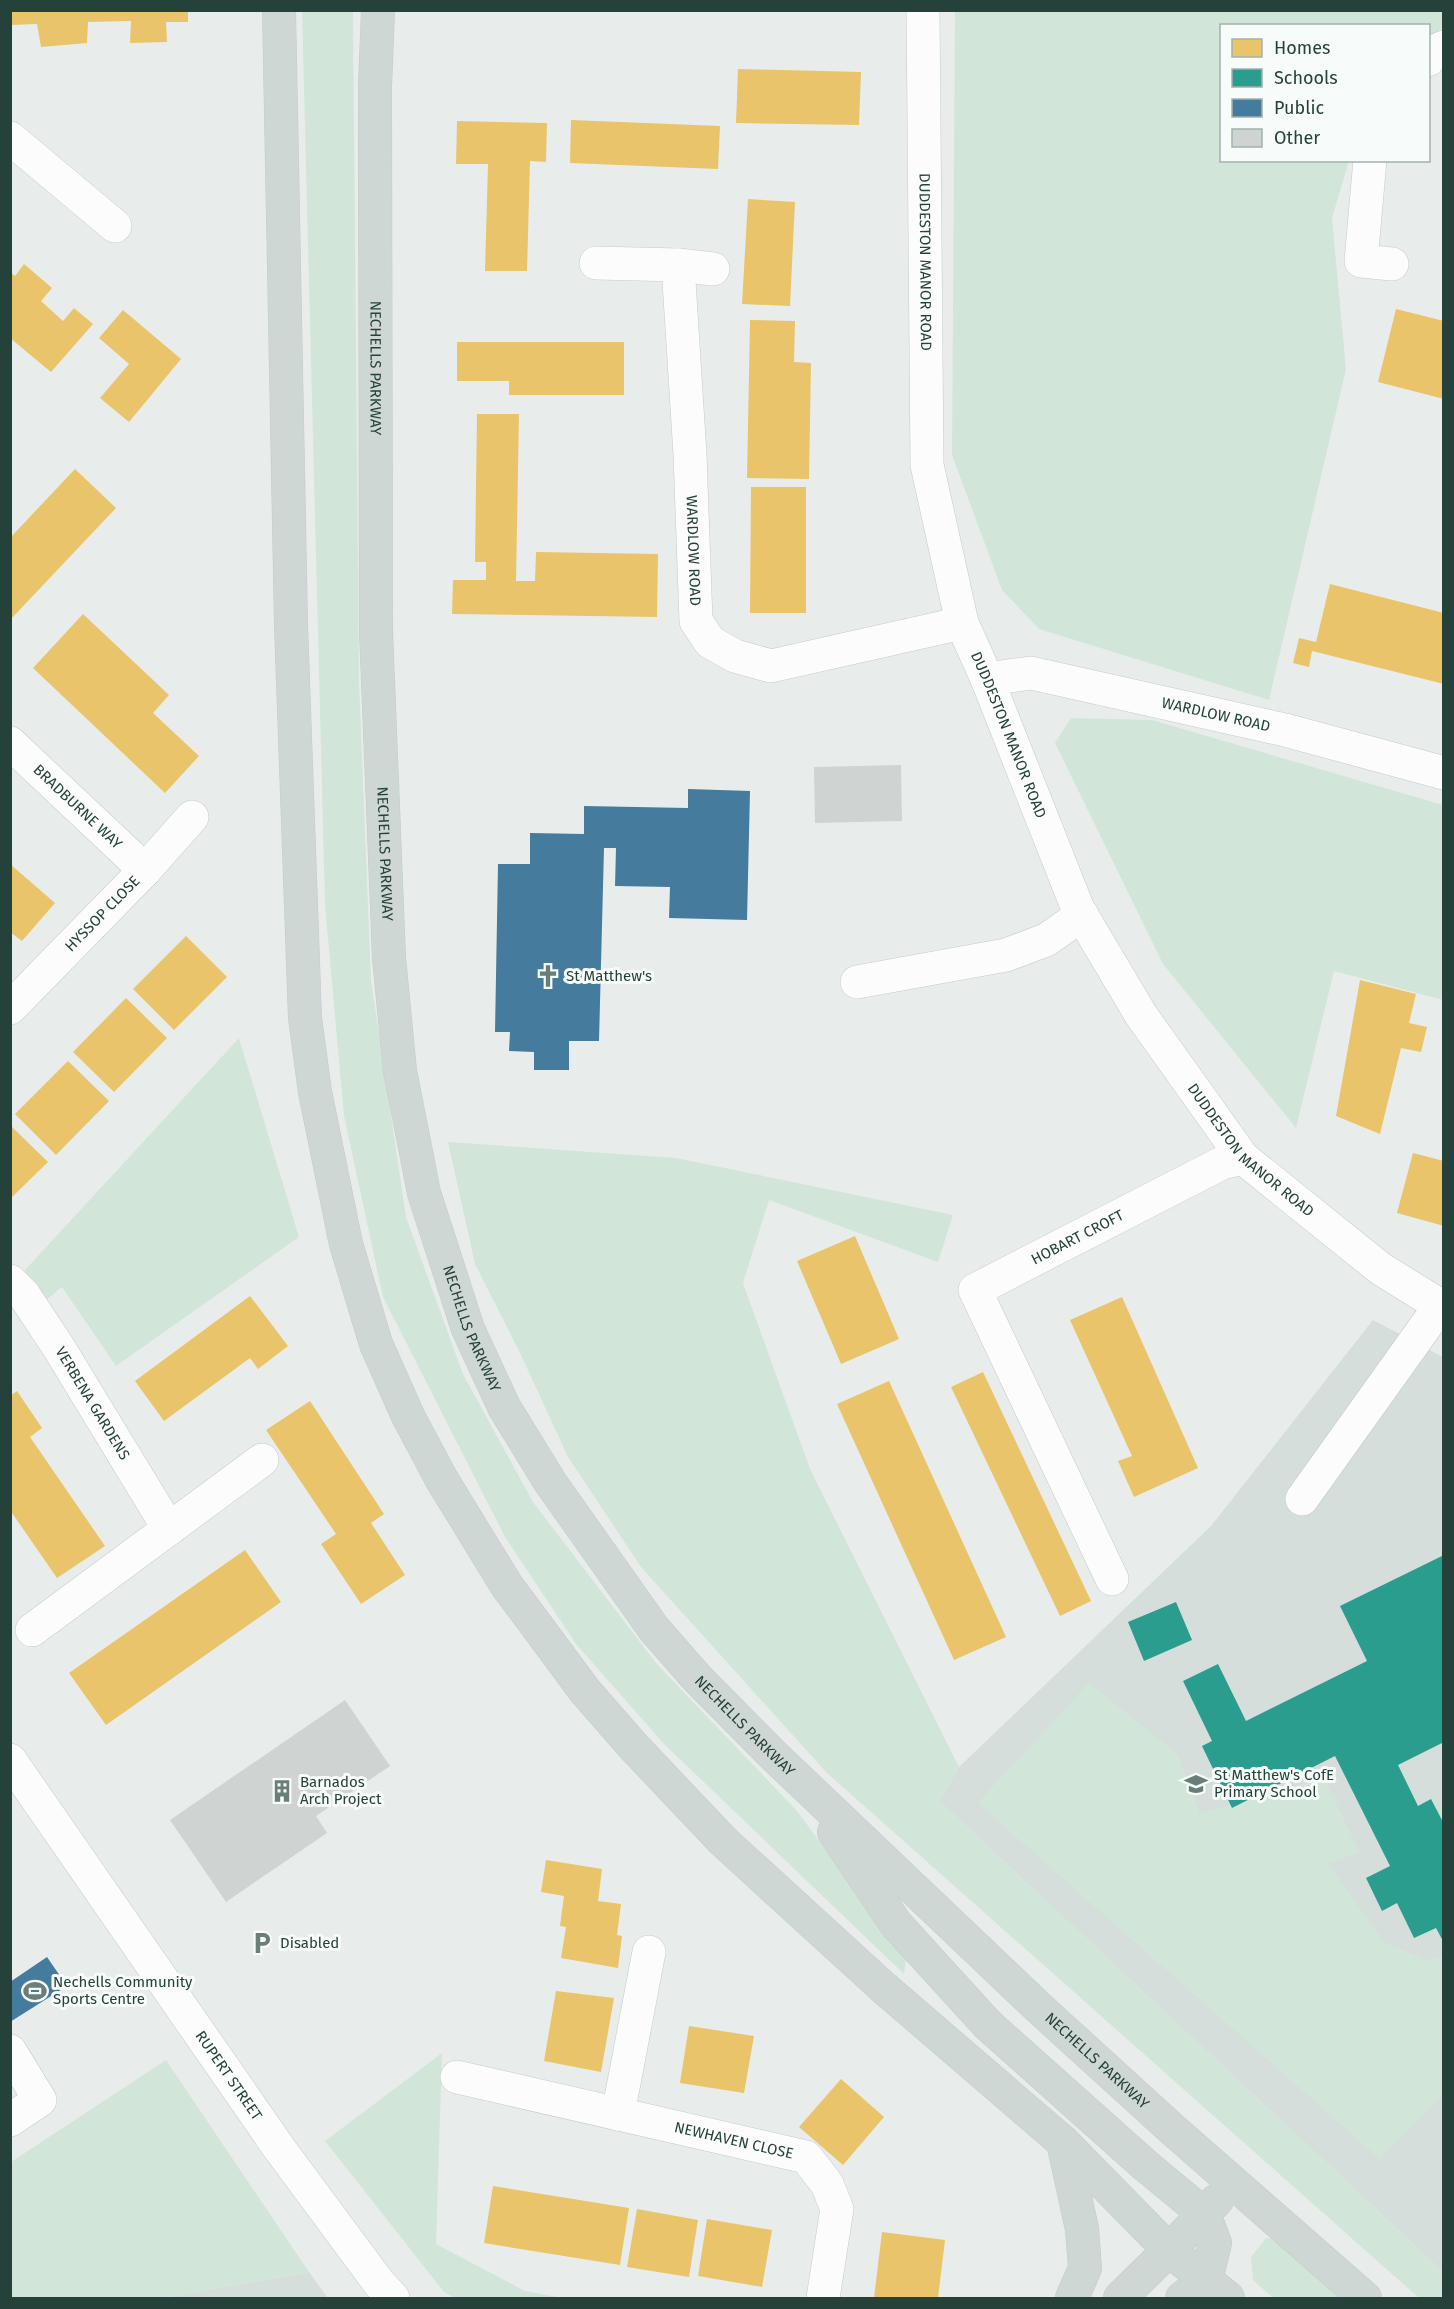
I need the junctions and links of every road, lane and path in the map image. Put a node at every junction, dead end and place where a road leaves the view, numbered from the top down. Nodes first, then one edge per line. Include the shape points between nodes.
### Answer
1 (279, 10) edge
2 (378, 10) edge
3 (923, 10) edge
4 (1443, 47) edge
5 (1430, 57) edge
6 (10, 138) edge
7 (1370, 162) edge
8 (115, 226) dead end
9 (1363, 261) dead end
10 (596, 263) dead end
11 (678, 265) junction
12 (713, 269) dead end
13 (962, 623) junction
14 (987, 679) junction
15 (10, 743) edge
16 (1443, 773) edge
17 (192, 817) dead end
18 (145, 870) junction
19 (1082, 915) junction
20 (857, 982) dead end
21 (10, 1008) edge
22 (1243, 1158) junction
23 (10, 1281) edge
24 (1442, 1307) edge
25 (262, 1460) dead end
26 (1302, 1499) dead end
27 (170, 1529) junction
28 (1112, 1579) dead end
29 (32, 1630) dead end
30 (10, 1760) edge
31 (799, 1780) junction
32 (649, 1952) dead end
33 (10, 2051) edge
34 (457, 2078) dead end
35 (618, 2114) junction
36 (10, 2120) edge
37 (1062, 2142) junction
38 (1233, 2183) junction
39 (1204, 2214) junction
40 (1170, 2250) junction
41 (1206, 2292) edge
42 (393, 2298) edge
43 (823, 2298) edge
44 (1072, 2298) edge
45 (1120, 2298) edge
46 (1365, 2298) edge

1 - 37 main road via 291,637 305,1018 315,1092 346,1244 376,1344 442,1480 507,1586 585,1691 723,1841 884,1988
2 - 31 main road, NECHELLS PARKWAY via 376,643 389,958 400,1071 424,1193 468,1329 504,1407 550,1482 654,1629
3 - 13 street, DUDDESTON MANOR ROAD via 927,465
4 - 5 street
6 - 8 street
7 - 9 street
10 - 11 street
11 - 12 street
11 - 13 street, WARDLOW ROAD via 696,621 710,642 735,656 771,666
13 - 14 street, DUDDESTON MANOR ROAD
14 - 16 street, WARDLOW ROAD via 1030,672 1285,730
14 - 19 street, DUDDESTON MANOR ROAD
15 - 18 street, BRADBURNE WAY
17 - 18 street, HYSSOP CLOSE
18 - 21 street, HYSSOP CLOSE
19 - 20 street via 1046,940 1006,955
19 - 22 street, DUDDESTON MANOR ROAD via 1141,1015
22 - 24 street, DUDDESTON MANOR ROAD via 1381,1269
22 - 28 street, HOBART CROFT via 1222,1163 975,1290
23 - 27 street, VERBENA GARDENS via 24,1295 59,1348
24 - 26 street
25 - 27 street
27 - 29 street
30 - 42 street, RUPERT STREET via 279,2148
31 - 38 main road, NECHELLS PARKWAY via 1038,2007
31 - 39 main road via 896,1924 987,2024
32 - 35 street
33 - 36 street via 40,2100
34 - 35 street, NEWHAVEN CLOSE
35 - 43 street, NEWHAVEN CLOSE via 806,2157 827,2184 837,2209
37 - 40 main road
37 - 44 main road via 1082,2229 1085,2268
38 - 39 main road
38 - 46 main road, NECHELLS PARKWAY
39 - 40 main road
39 - 41 main road via 1215,2243
40 - 41 main road
40 - 45 main road

